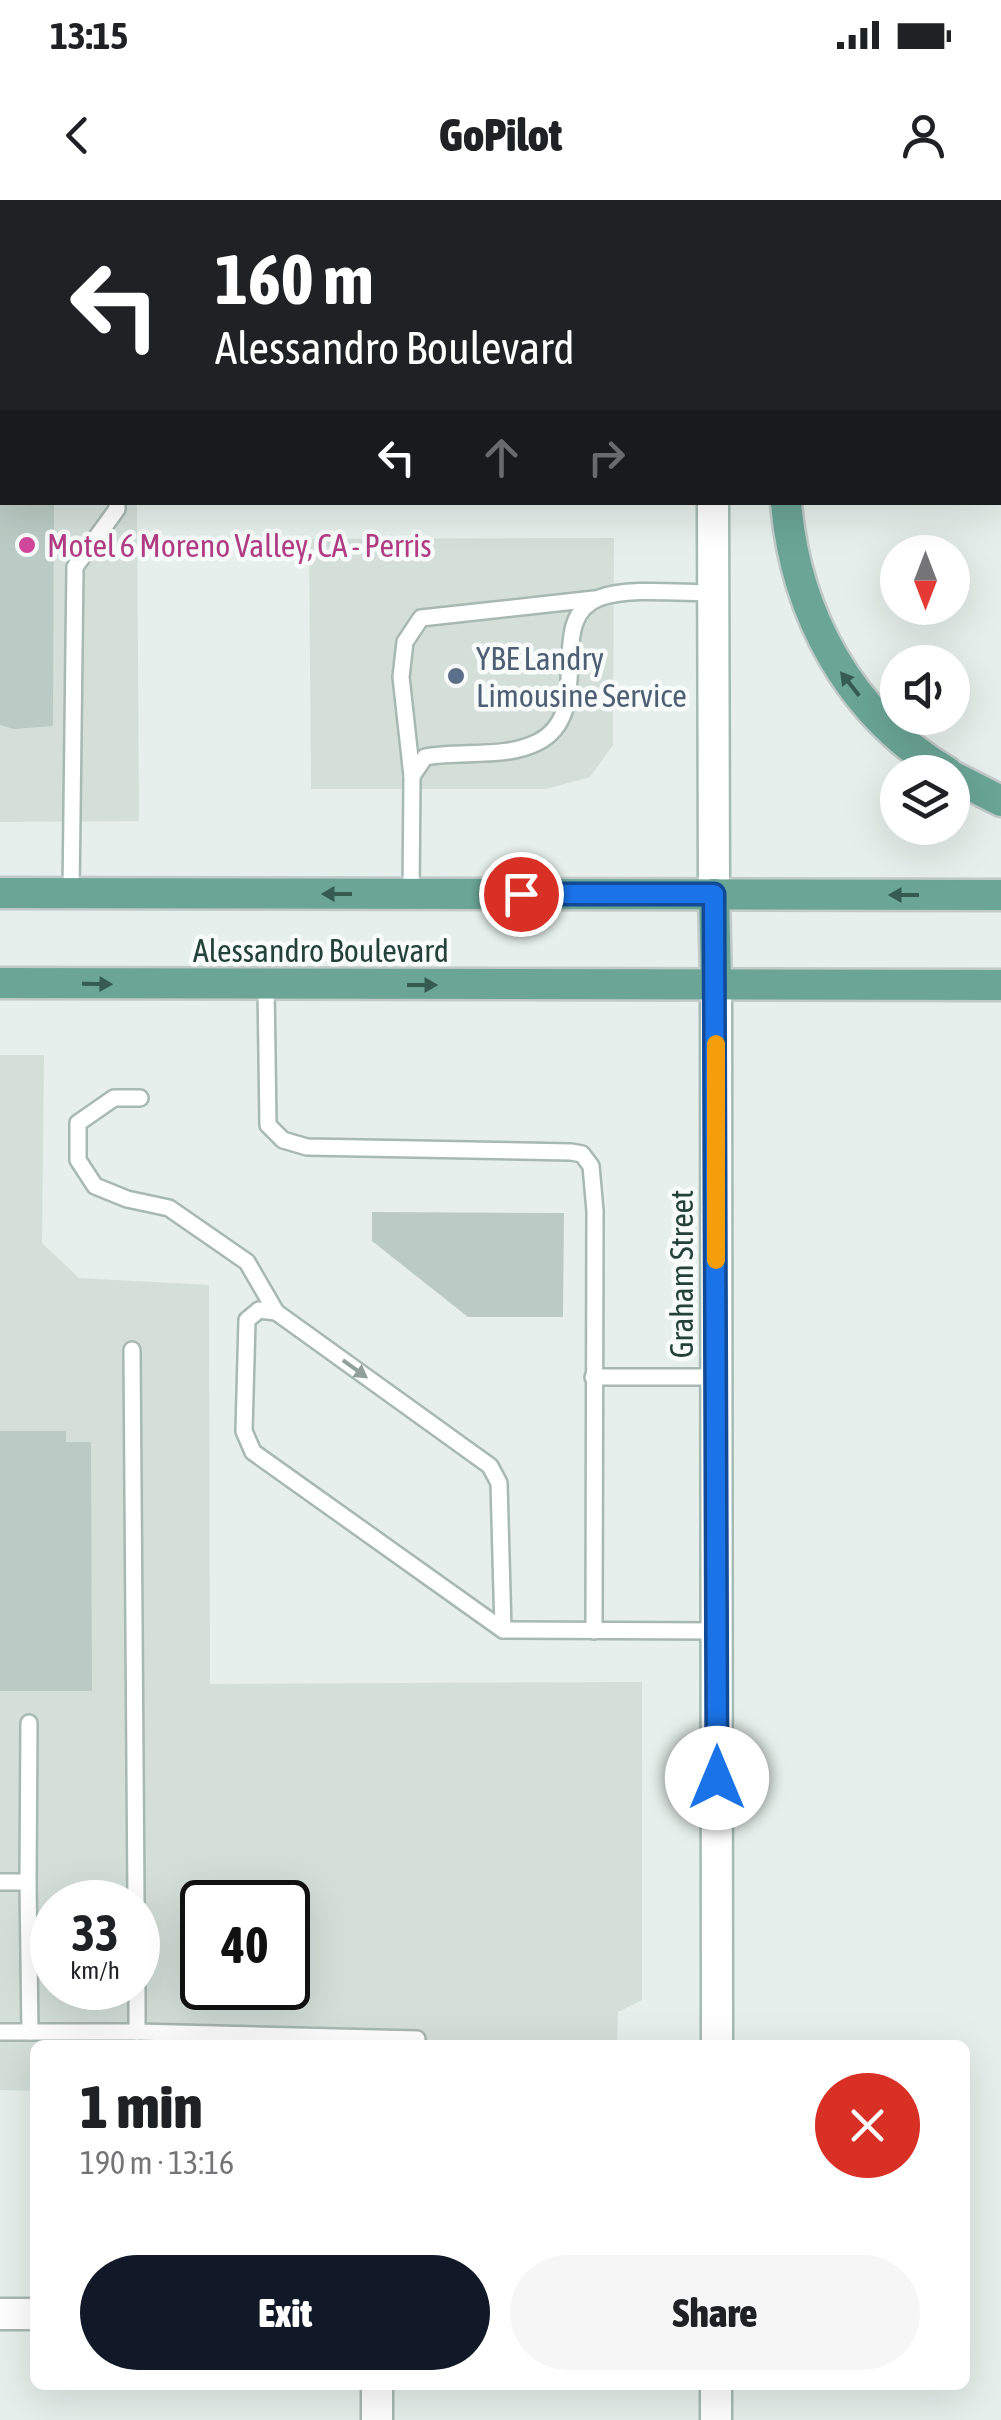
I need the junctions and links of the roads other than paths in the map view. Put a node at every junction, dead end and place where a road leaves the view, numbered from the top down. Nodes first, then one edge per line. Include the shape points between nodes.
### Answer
1 (117, 505) edge
2 (713, 505) edge
3 (786, 505) edge
4 (713, 593) junction
5 (594, 599) junction
6 (917, 755) edge
7 (412, 776) junction
8 (970, 786) edge
9 (1001, 801) edge
10 (4, 894) edge
11 (70, 894) junction
12 (411, 894) junction
13 (714, 894) junction
14 (1001, 894) edge
15 (0, 983) edge
16 (716, 983) junction
17 (1001, 985) edge
18 (266, 986) junction
19 (140, 1098) dead end
20 (276, 1312) junction
21 (132, 1350) dead end
22 (593, 1377) junction
23 (716, 1377) junction
24 (503, 1630) junction
25 (594, 1631) junction
26 (716, 1631) junction
27 (29, 1723) dead end
28 (136, 1880) edge
29 (0, 1882) edge
30 (28, 1882) junction
31 (137, 2010) edge
32 (0, 2032) edge
33 (30, 2032) junction
34 (137, 2032) junction
35 (418, 2039) dead end
36 (717, 2040) edge
37 (0, 2314) edge
38 (30, 2314) edge
39 (377, 2390) edge
40 (716, 2390) edge
41 (377, 2420) edge
42 (716, 2420) edge

1 - 11 lane via 75,567
2 - 4 street, Graham Street
6 -> 3 main road via 846,683 811,615 790,545
4 - 5 lane
4 - 13 street, Graham Street
5 - 7 lane via 580,611 571,636 568,694 555,731 507,751 425,757
5 - 7 lane via 420,618 405,642 401,676
7 - 12 lane
8 - 9 main road
10 - 11 main road, Alessandro Boulevard
12 -> 11 main road, Alessandro Boulevard
12 - 13 main road, Alessandro Boulevard
14 -> 13 main road, Alessandro Boulevard
13 - 16 main road, Graham Street
15 -> 18 main road, Alessandro Boulevard
16 - 17 main road, Alessandro Boulevard
18 -> 16 main road, Alessandro Boulevard
16 - 23 street, Graham Street
18 - 22 lane via 268,1125 283,1140 307,1148 582,1154 591,1166 595,1211
19 - 20 lane via 114,1098 78,1124 78,1160 95,1186 169,1208 247,1262
20 -> 24 lane via 490,1466 499,1484
20 - 24 lane via 259,1310 247,1320 244,1431 252,1452
21 - 28 lane
22 - 23 lane
22 - 25 lane
23 - 26 street, Graham Street
24 - 25 lane
25 - 26 lane
26 - 36 street, Graham Street
27 - 30 lane
29 - 30 lane
30 - 33 lane
31 - 34 lane
32 - 33 lane
33 - 34 lane
34 - 35 lane
37 - 38 street
39 - 41 street
40 - 42 street

